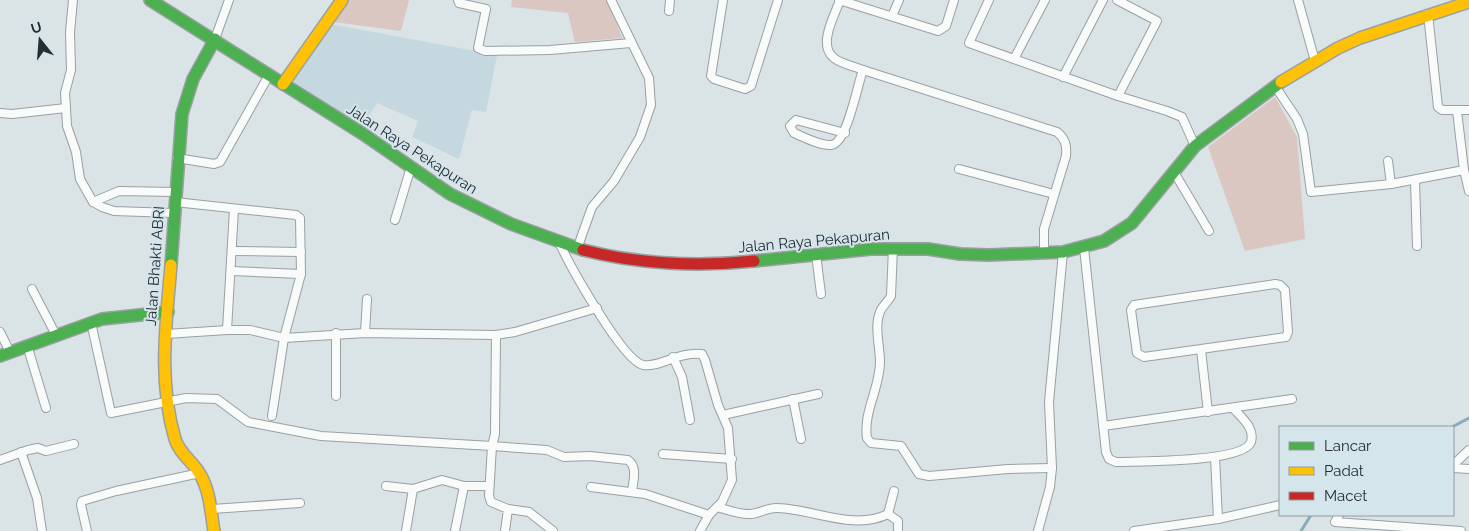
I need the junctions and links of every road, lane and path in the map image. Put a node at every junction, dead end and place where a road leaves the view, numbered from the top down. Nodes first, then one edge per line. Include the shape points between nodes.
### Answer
1 (72, 0) edge
2 (150, 0) edge
3 (229, 0) edge
4 (342, 0) edge
5 (458, 0) edge
6 (611, 0) edge
7 (670, 0) edge
8 (723, 0) edge
9 (778, 0) edge
10 (840, 0) edge
11 (899, 0) edge
12 (954, 0) edge
13 (989, 0) edge
14 (1045, 0) edge
15 (1103, 0) edge
16 (1117, 0) edge
17 (1298, 0) edge
18 (1469, 2) edge
19 (1434, 9) edge
20 (669, 11) dead end
21 (892, 16) junction
22 (215, 40) junction
23 (631, 43) junction
24 (1014, 59) junction
25 (1315, 61) junction
26 (862, 70) junction
27 (269, 75) junction
28 (1063, 77) junction
29 (283, 84) junction
30 (1275, 86) junction
31 (1118, 96) junction
32 (66, 108) junction
33 (1469, 110) edge
34 (1458, 111) junction
35 (0, 113) edge
36 (845, 133) junction
37 (1195, 146) junction
38 (177, 158) junction
39 (1388, 161) dead end
40 (411, 167) junction
41 (959, 169) dead end
42 (1464, 170) junction
43 (1174, 172) junction
44 (1415, 180) junction
45 (1391, 184) junction
46 (1469, 191) edge
47 (1054, 194) junction
48 (93, 202) junction
49 (174, 202) junction
50 (234, 209) junction
51 (395, 220) dead end
52 (1209, 231) dead end
53 (559, 242) junction
54 (1417, 246) dead end
55 (893, 248) junction
56 (1084, 248) junction
57 (577, 249) junction
58 (232, 250) junction
59 (301, 252) junction
60 (1063, 252) junction
61 (1044, 253) junction
62 (816, 254) junction
63 (232, 271) junction
64 (301, 274) junction
65 (32, 289) dead end
66 (821, 294) dead end
67 (367, 299) dead end
68 (597, 308) junction
69 (168, 312) junction
70 (91, 322) junction
71 (227, 330) junction
72 (0, 332) edge
73 (336, 333) junction
74 (365, 333) junction
75 (166, 334) junction
76 (496, 334) junction
77 (56, 335) junction
78 (284, 338) junction
79 (27, 345) junction
80 (1201, 350) junction
81 (5, 354) edge
82 (673, 357) junction
83 (818, 394) dead end
84 (336, 396) dead end
85 (793, 399) junction
86 (1292, 399) dead end
87 (166, 401) junction
88 (46, 408) dead end
89 (1234, 409) junction
90 (1208, 412) junction
91 (723, 414) junction
92 (272, 416) dead end
93 (690, 420) dead end
94 (1103, 426) junction
95 (801, 439) dead end
96 (74, 444) dead end
97 (492, 446) junction
98 (1469, 450) edge
99 (22, 452) junction
100 (663, 454) dead end
101 (1215, 457) junction
102 (732, 459) junction
103 (0, 460) edge
104 (1454, 466) edge
105 (1454, 467) edge
106 (1052, 468) junction
107 (1469, 469) edge
108 (200, 473) junction
109 (386, 486) dead end
110 (464, 486) junction
111 (489, 486) junction
112 (591, 487) dead end
113 (413, 489) junction
114 (894, 491) dead end
115 (632, 492) junction
116 (300, 503) dead end
117 (1279, 505) edge
118 (717, 507) junction
119 (212, 509) junction
120 (508, 509) junction
121 (888, 514) junction
122 (709, 515) junction
123 (1338, 516) edge
124 (1218, 519) junction
125 (1381, 528) edge
126 (42, 531) edge
127 (87, 531) edge
128 (214, 531) edge
129 (406, 531) edge
130 (455, 531) edge
131 (505, 531) edge
132 (553, 531) edge
133 (700, 531) edge
134 (898, 531) edge
135 (1038, 531) edge
136 (1134, 531) edge
137 (1461, 531) edge

1 - 32 street via 71,70 65,92
2 - 22 main road, Jalan Raya Pekapuran
3 - 22 street, Jalan Bhakti ABRI
4 - 29 main road
5 - 23 street via 459,3 486,8 478,48 485,52
6 - 23 street
7 - 20 street
8 - 9 street via 711,76 745,89 751,86
10 - 21 street
10 - 26 street via 826,39 827,48 833,58
11 - 21 street
12 - 21 street via 946,26 941,31
13 - 24 street via 969,43
14 - 24 street
15 - 28 street
16 - 31 street via 1157,21
17 - 25 street
18 - 19 main road, Jalan Raya Pekapuran
19 - 25 main road, Jalan Raya Pekapuran via 1360,38
19 - 34 street via 1436,102 1442,110
22 - 27 main road, Jalan Raya Pekapuran
22 - 38 main road, Jalan Bhakti ABRI via 186,97
23 - 57 street via 649,78 651,105 640,137 614,181 592,207
24 - 28 street
25 - 30 main road, Jalan Raya Pekapuran
26 - 36 street
26 - 47 street via 1057,132 1067,146
27 - 29 main road, Jalan Raya Pekapuran
27 - 38 street via 220,162 214,164
28 - 31 street
29 - 40 main road, Jalan Raya Pekapuran
30 - 37 main road, Jalan Raya Pekapuran
30 - 45 street via 1303,134 1311,192
31 - 37 street via 1182,117
32 - 35 street
32 - 48 street via 67,126 76,152 80,179
33 - 34 street
34 - 42 street
36 - 36 street via 796,120 790,126 794,133 828,146 839,142
37 - 43 main road, Jalan Raya Pekapuran
38 - 49 main road, Jalan Bhakti ABRI
39 - 45 street
40 - 51 street
40 - 53 main road, Jalan Raya Pekapuran via 476,208
41 - 47 street
42 - 44 street
42 - 46 street
43 - 52 street
43 - 56 main road, Jalan Raya Pekapuran via 1132,223 1104,242
44 - 45 street
44 - 54 street
47 - 61 street via 1044,229
48 - 49 street via 114,211
48 - 49 street via 120,191
49 - 50 street
49 - 69 main road, Jalan Bhakti ABRI
50 - 58 street
50 - 59 street via 296,215 301,222
53 - 57 main road, Jalan Raya Pekapuran
53 - 68 street
55 - 61 main road, Jalan Raya Pekapuran via 989,256
55 - 62 main road, Jalan Raya Pekapuran
55 - 106 street via 891,296 880,310 878,319 880,364 867,419 867,438 871,442 901,446 920,474 929,476
56 - 60 main road, Jalan Raya Pekapuran
56 - 94 street
57 - 62 main road, Jalan Raya Pekapuran via 626,260 734,263
58 - 59 street
58 - 63 street
59 - 64 street
60 - 61 main road, Jalan Raya Pekapuran
60 - 106 street via 1050,402
62 - 66 street
63 - 64 street
63 - 71 street
64 - 78 street
65 - 77 street
67 - 74 street
68 - 76 street via 515,332
68 - 82 street via 618,343 635,361 643,365
69 - 70 main road
69 - 75 main road, Jalan Bhakti ABRI
70 - 77 main road
70 - 87 street via 111,413
71 - 75 street
71 - 78 street via 250,330
72 - 81 street
73 - 74 street
73 - 78 street
73 - 84 street
74 - 76 street
75 - 87 main road, Jalan Bhakti ABRI
76 - 97 street via 495,434
77 - 79 main road
78 - 92 street
79 - 81 main road
79 - 88 street
80 - 80 street via 1286,337 1285,290 1274,284 1132,307 1139,356
80 - 90 street
82 - 91 street via 686,353 702,354
82 - 93 street via 682,377
83 - 85 street
85 - 91 street
85 - 95 street
86 - 89 street
87 - 97 street via 217,399 248,422 321,436
87 - 108 main road, Jalan Bhakti ABRI via 176,441 184,457
89 - 90 street
89 - 101 street via 1249,425 1251,442 1242,451
90 - 94 street
91 - 102 street
94 - 101 street via 1106,452 1109,459 1116,462
96 - 99 street via 46,451 38,448
97 - 111 street
97 - 115 street via 547,450 564,457 628,460 634,467
98 - 104 street
99 - 103 street
99 - 126 street
100 - 102 street
101 - 124 street
102 - 118 street via 732,480
105 - 107 street
106 - 135 street
108 - 119 main road, Jalan Bhakti ABRI
108 - 127 street via 82,501
109 - 113 street
110 - 111 street
110 - 113 street via 442,480
110 - 130 street
111 - 120 street via 491,502
112 - 115 street
113 - 129 street
114 - 121 street
115 - 122 street
116 - 119 street
117 - 124 street
118 - 121 street via 746,514 769,508 789,508 852,520 875,520
118 - 122 street
119 - 128 main road, Jalan Bhakti ABRI
120 - 131 street
120 - 132 street via 529,512
121 - 134 street via 898,521
122 - 133 street
123 - 125 street via 1335,522
124 - 136 street
125 - 137 street

